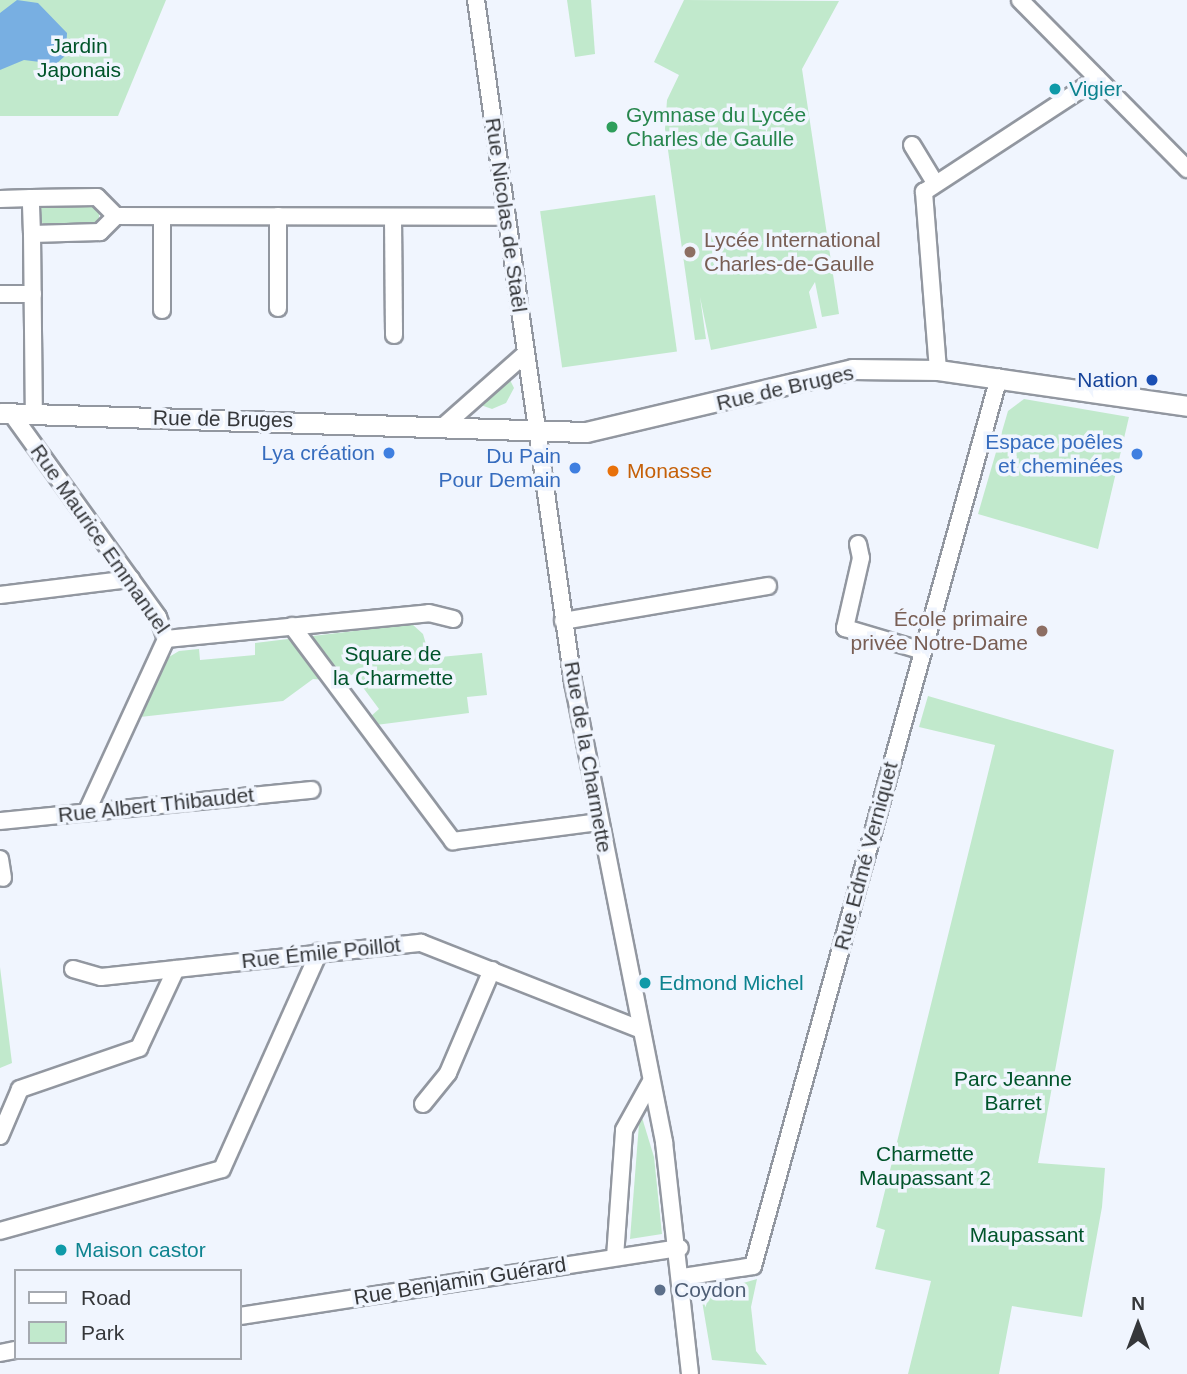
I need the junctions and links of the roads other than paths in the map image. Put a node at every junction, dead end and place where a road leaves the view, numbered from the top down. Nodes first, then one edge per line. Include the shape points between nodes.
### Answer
1 (477, 0) edge
2 (1023, 1) edge
3 (1097, 79) junction
4 (912, 145) dead end
5 (1187, 169) edge
6 (934, 181) junction
7 (0, 198) edge
8 (31, 198) junction
9 (116, 216) junction
10 (278, 216) junction
11 (162, 217) junction
12 (507, 217) junction
13 (393, 218) junction
14 (32, 234) junction
15 (0, 294) edge
16 (33, 294) junction
17 (278, 308) dead end
18 (162, 310) dead end
19 (394, 335) dead end
20 (524, 355) junction
21 (938, 370) junction
22 (999, 377) junction
23 (1187, 408) edge
24 (6, 413) edge
25 (34, 414) junction
26 (446, 424) junction
27 (533, 430) junction
28 (858, 544) dead end
29 (131, 579) junction
30 (768, 586) dead end
31 (0, 595) edge
32 (453, 619) dead end
33 (563, 621) junction
34 (292, 626) junction
35 (166, 639) junction
36 (923, 651) junction
37 (311, 790) dead end
38 (87, 811) junction
39 (0, 821) edge
40 (600, 822) junction
41 (0, 859) edge
42 (3, 878) dead end
43 (319, 952) junction
44 (73, 969) dead end
45 (176, 969) junction
46 (492, 971) junction
47 (639, 1029) junction
48 (650, 1083) junction
49 (423, 1104) dead end
50 (0, 1136) edge
51 (0, 1231) edge
52 (680, 1248) junction
53 (615, 1257) junction
54 (683, 1277) junction
55 (242, 1316) edge
56 (690, 1374) edge

1 - 12 street, Rue Nicolas de Staël
2 - 3 street
3 - 5 street
3 - 6 street
4 - 6 street
6 - 21 street via 921,203
7 - 8 street
8 - 9 street via 97,197
8 - 14 street
9 - 11 street
9 - 14 street via 100,232
10 - 11 street
10 - 13 street
10 - 17 street
11 - 18 street
12 - 13 street
12 - 20 street, Rue Nicolas de Staël
13 - 19 street
14 - 16 street
15 - 16 street
16 - 25 street
20 - 26 street
20 - 27 street, Rue Nicolas de Staël
21 - 22 street, Rue de Bruges
21 - 27 street, Rue de Bruges via 852,369 620,429
22 - 23 street, Rue de Bruges
22 - 36 street, Rue Edmé Verniquet
24 - 25 street, Rue de Bruges
24 - 29 street, Rue Maurice Emmanuel
25 - 26 street, Rue de Bruges
26 - 27 street, Rue de Bruges
27 - 33 street, Rue de la Charmette
28 - 36 street via 862,558 845,628
29 - 31 street
29 - 35 street, Rue Maurice Emmanuel
30 - 33 street
32 - 34 street, Rue Maurice Emmanuel via 429,613
33 - 40 street, Rue de la Charmette
34 - 35 street, Rue Maurice Emmanuel
34 - 40 street via 453,841
35 - 38 street
36 - 54 street, Rue Edmé Verniquet via 753,1266
37 - 38 street, Rue Albert Thibaudet
38 - 39 street, Rue Albert Thibaudet
40 - 47 street, Rue de la Charmette
41 - 42 street
43 - 45 street, Rue Émile Poillot
43 - 46 street, Rue Émile Poillot via 421,943
43 - 51 street via 222,1169
44 - 45 street, Rue Émile Poillot via 101,977
45 - 50 street via 139,1048 20,1089
46 - 47 street, Rue Émile Poillot
46 - 49 street via 448,1073
47 - 48 street, Rue de la Charmette
48 - 52 street, Rue de la Charmette
48 - 53 street via 624,1130
52 - 53 street, Rue Benjamin Guérard
52 - 54 street, Rue de la Charmette
53 - 55 street, Rue Benjamin Guérard
54 - 56 street, Rue de la Charmette

